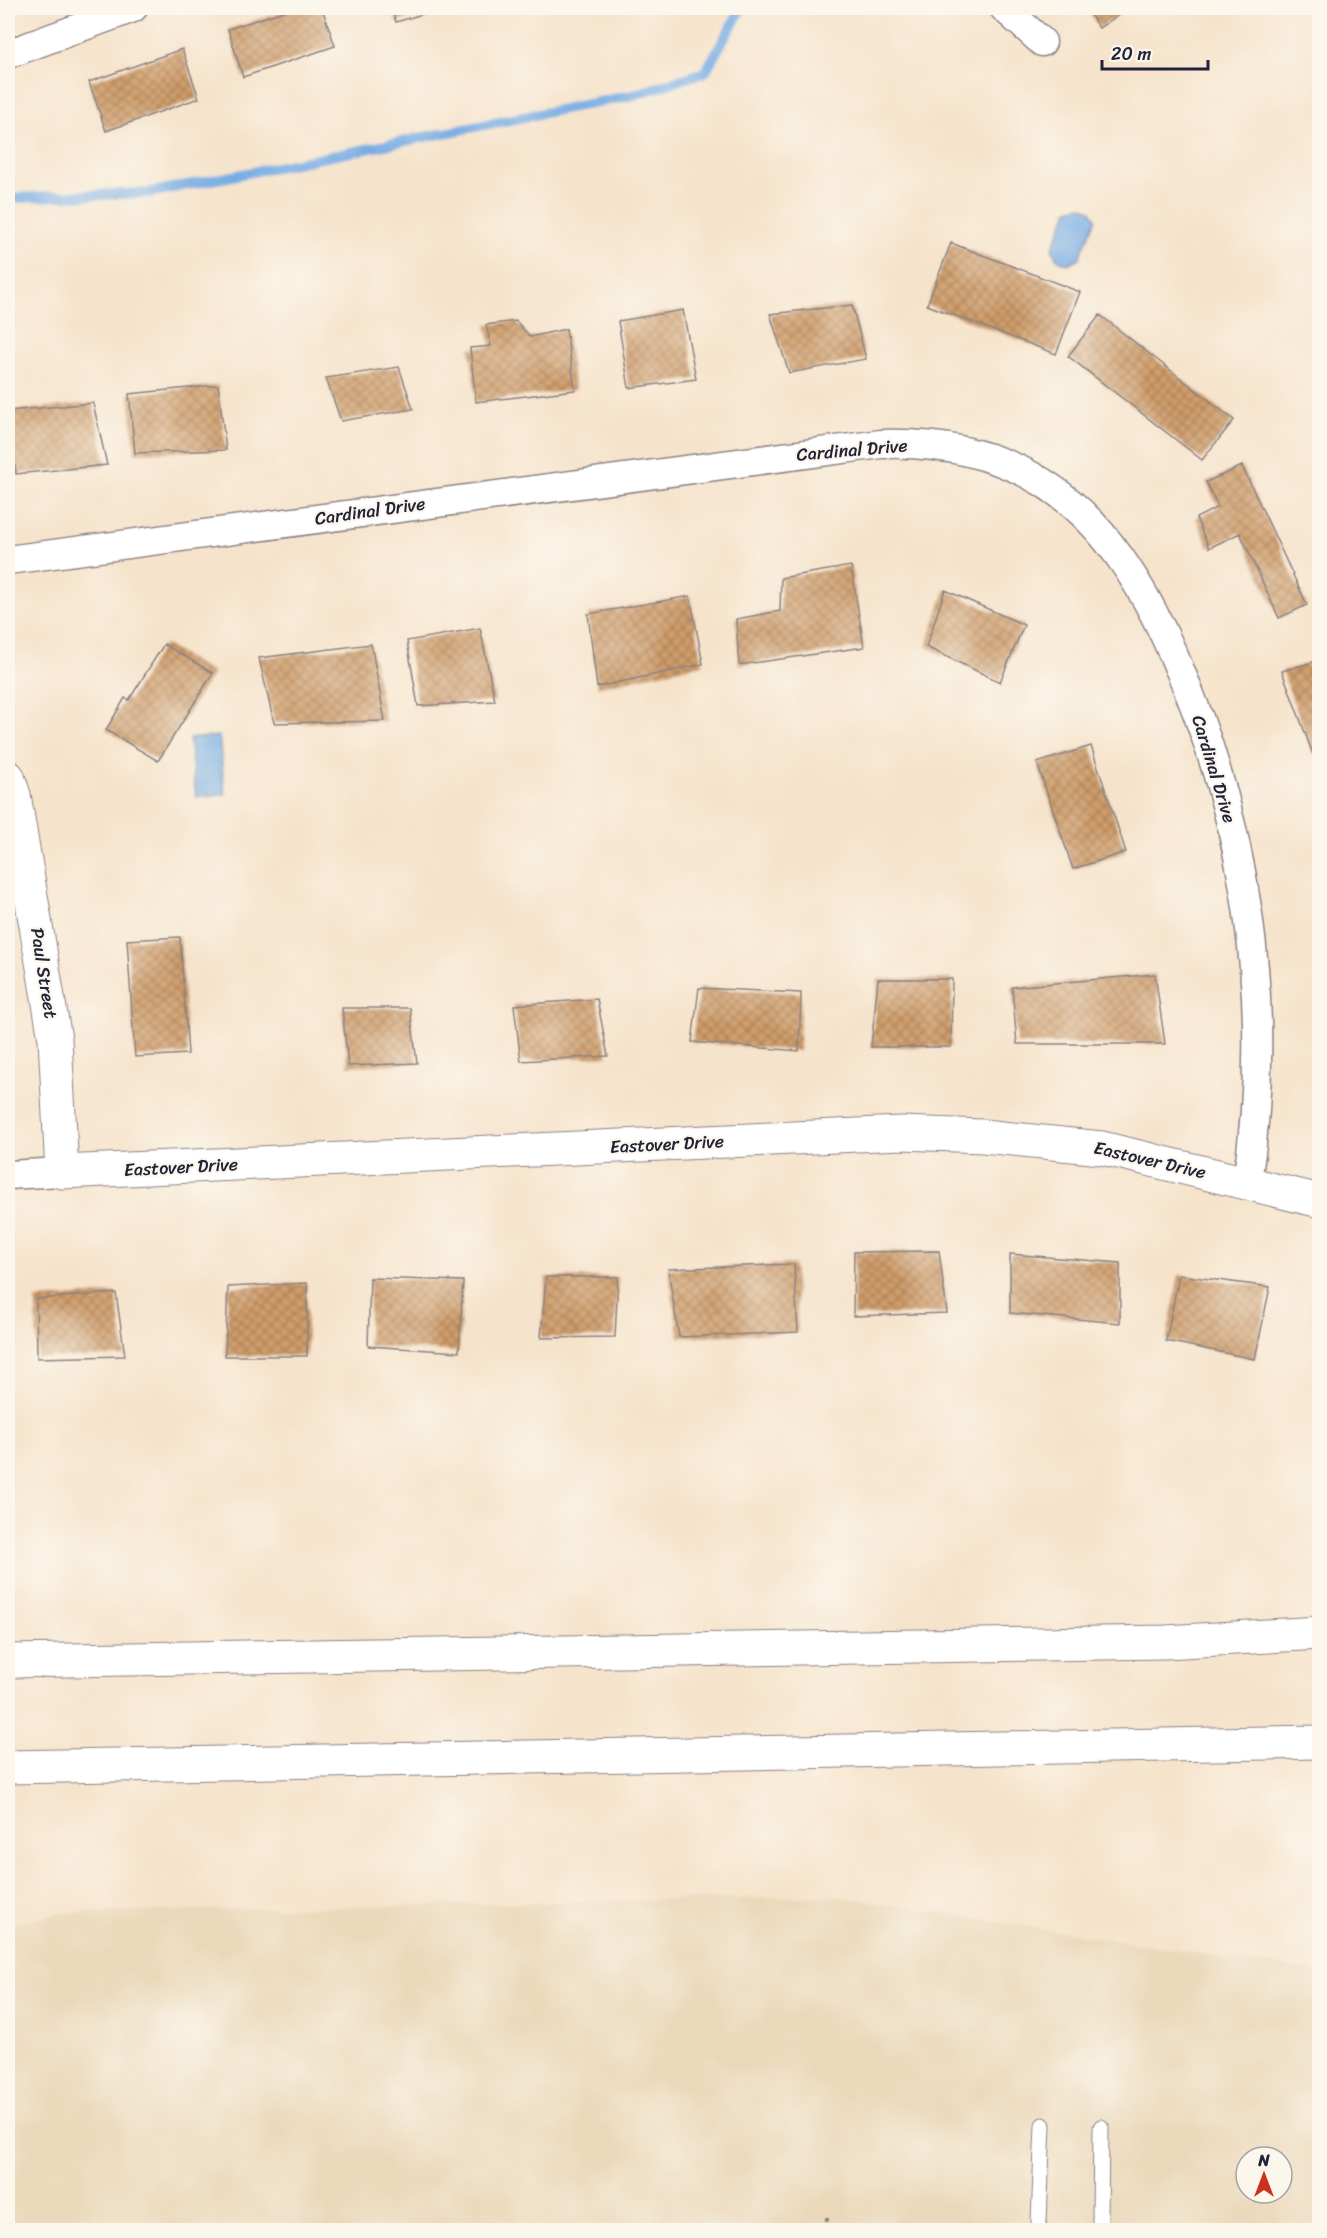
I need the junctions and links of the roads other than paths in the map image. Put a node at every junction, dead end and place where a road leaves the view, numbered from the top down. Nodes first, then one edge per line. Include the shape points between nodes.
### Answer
1 (133, 8) edge
2 (1004, 8) edge
3 (1042, 42) dead end
4 (8, 54) edge
5 (8, 560) edge
6 (8, 777) edge
7 (62, 1172) junction
8 (8, 1175) edge
9 (1247, 1183) junction
10 (1320, 1201) edge
11 (1320, 1633) edge
12 (8, 1661) edge
13 (1320, 1742) edge
14 (8, 1767) edge
15 (1043, 2125) dead end
16 (1101, 2127) dead end
17 (1039, 2221) dead end
18 (1100, 2222) dead end

1 - 4 street
2 - 3 street
5 - 9 street, Cardinal Drive via 881,444 928,444 965,450 1027,473 1087,518 1134,578 1162,628 1212,754 1243,876 1256,984 1257,1092
6 - 7 main road, Paul Street via 55,1039
7 - 8 street, Eastover Drive
7 - 9 main road, Eastover Drive via 901,1133 983,1136 1102,1148
9 - 10 main road, Eastover Drive
11 - 12 main road via 1165,1642
13 - 14 main road
15 - 17 lane
16 - 18 lane

